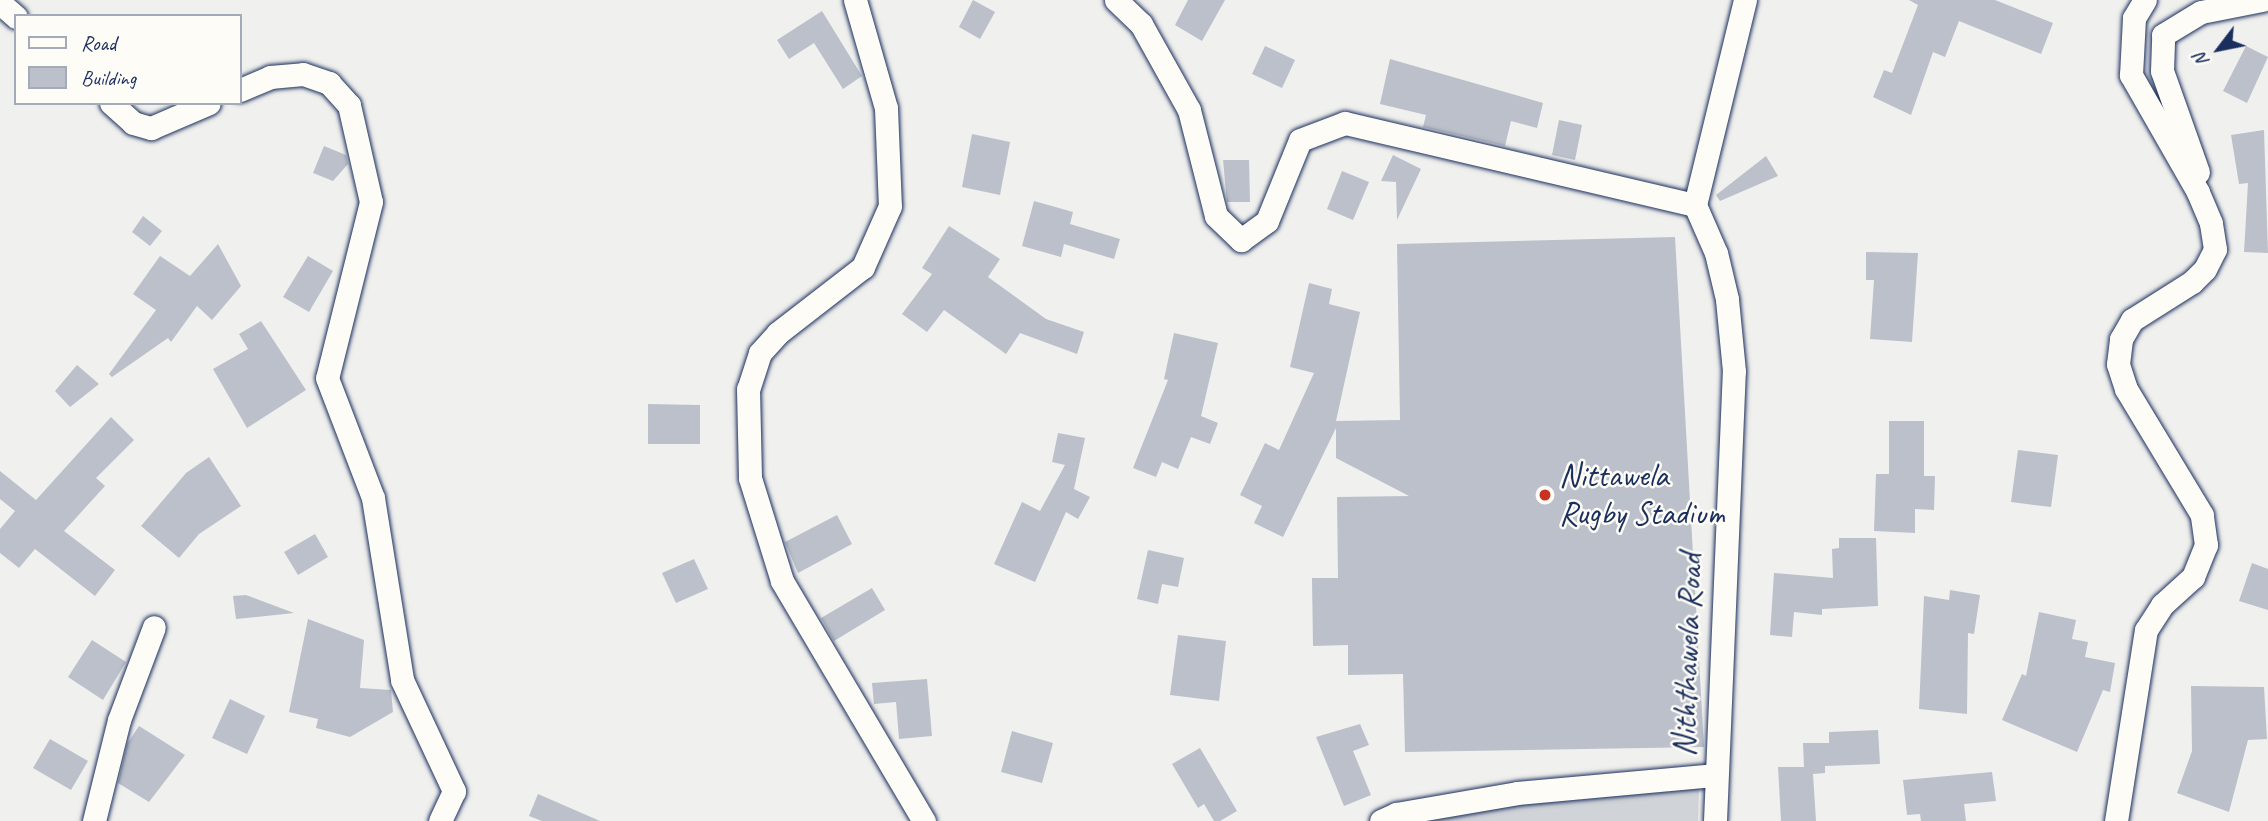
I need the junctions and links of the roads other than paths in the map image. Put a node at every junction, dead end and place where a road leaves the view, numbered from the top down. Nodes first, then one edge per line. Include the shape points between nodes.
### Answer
1 (855, 0) edge
2 (1116, 0) edge
3 (1745, 0) edge
4 (2145, 0) edge
5 (2262, 0) edge
6 (0, 3) edge
7 (14, 15) edge
8 (242, 89) edge
9 (113, 105) edge
10 (204, 105) edge
11 (2198, 192) junction
12 (1695, 205) junction
13 (155, 627) dead end
14 (1716, 775) junction
15 (94, 821) edge
16 (440, 821) edge
17 (924, 821) edge
18 (1381, 821) edge
19 (1716, 821) edge
20 (2116, 821) edge

1 - 17 street via 886,108 890,206 863,267 778,332 760,354 748,389 750,478 782,581
2 - 12 street via 1141,24 1189,110 1216,216 1241,240 1267,221 1300,140 1345,123
3 - 12 street
4 - 11 street via 2134,18 2131,75
5 - 11 street via 2201,12 2163,35 2162,71 2198,169
6 - 7 street
8 - 16 street via 270,77 303,74 330,83 349,105 371,202 327,378 373,498 402,680 454,791
9 - 10 street via 133,123 151,128
11 - 20 street via 2211,223 2215,249 2205,269 2132,320 2121,339 2118,364 2126,389 2202,515 2206,545 2193,577 2162,605 2146,630
12 - 14 street, Niththawela Road via 1716,253 1727,299 1734,371
13 - 15 street via 120,720
14 - 18 street via 1517,793 1396,814
14 - 19 street, Niththawela Road

